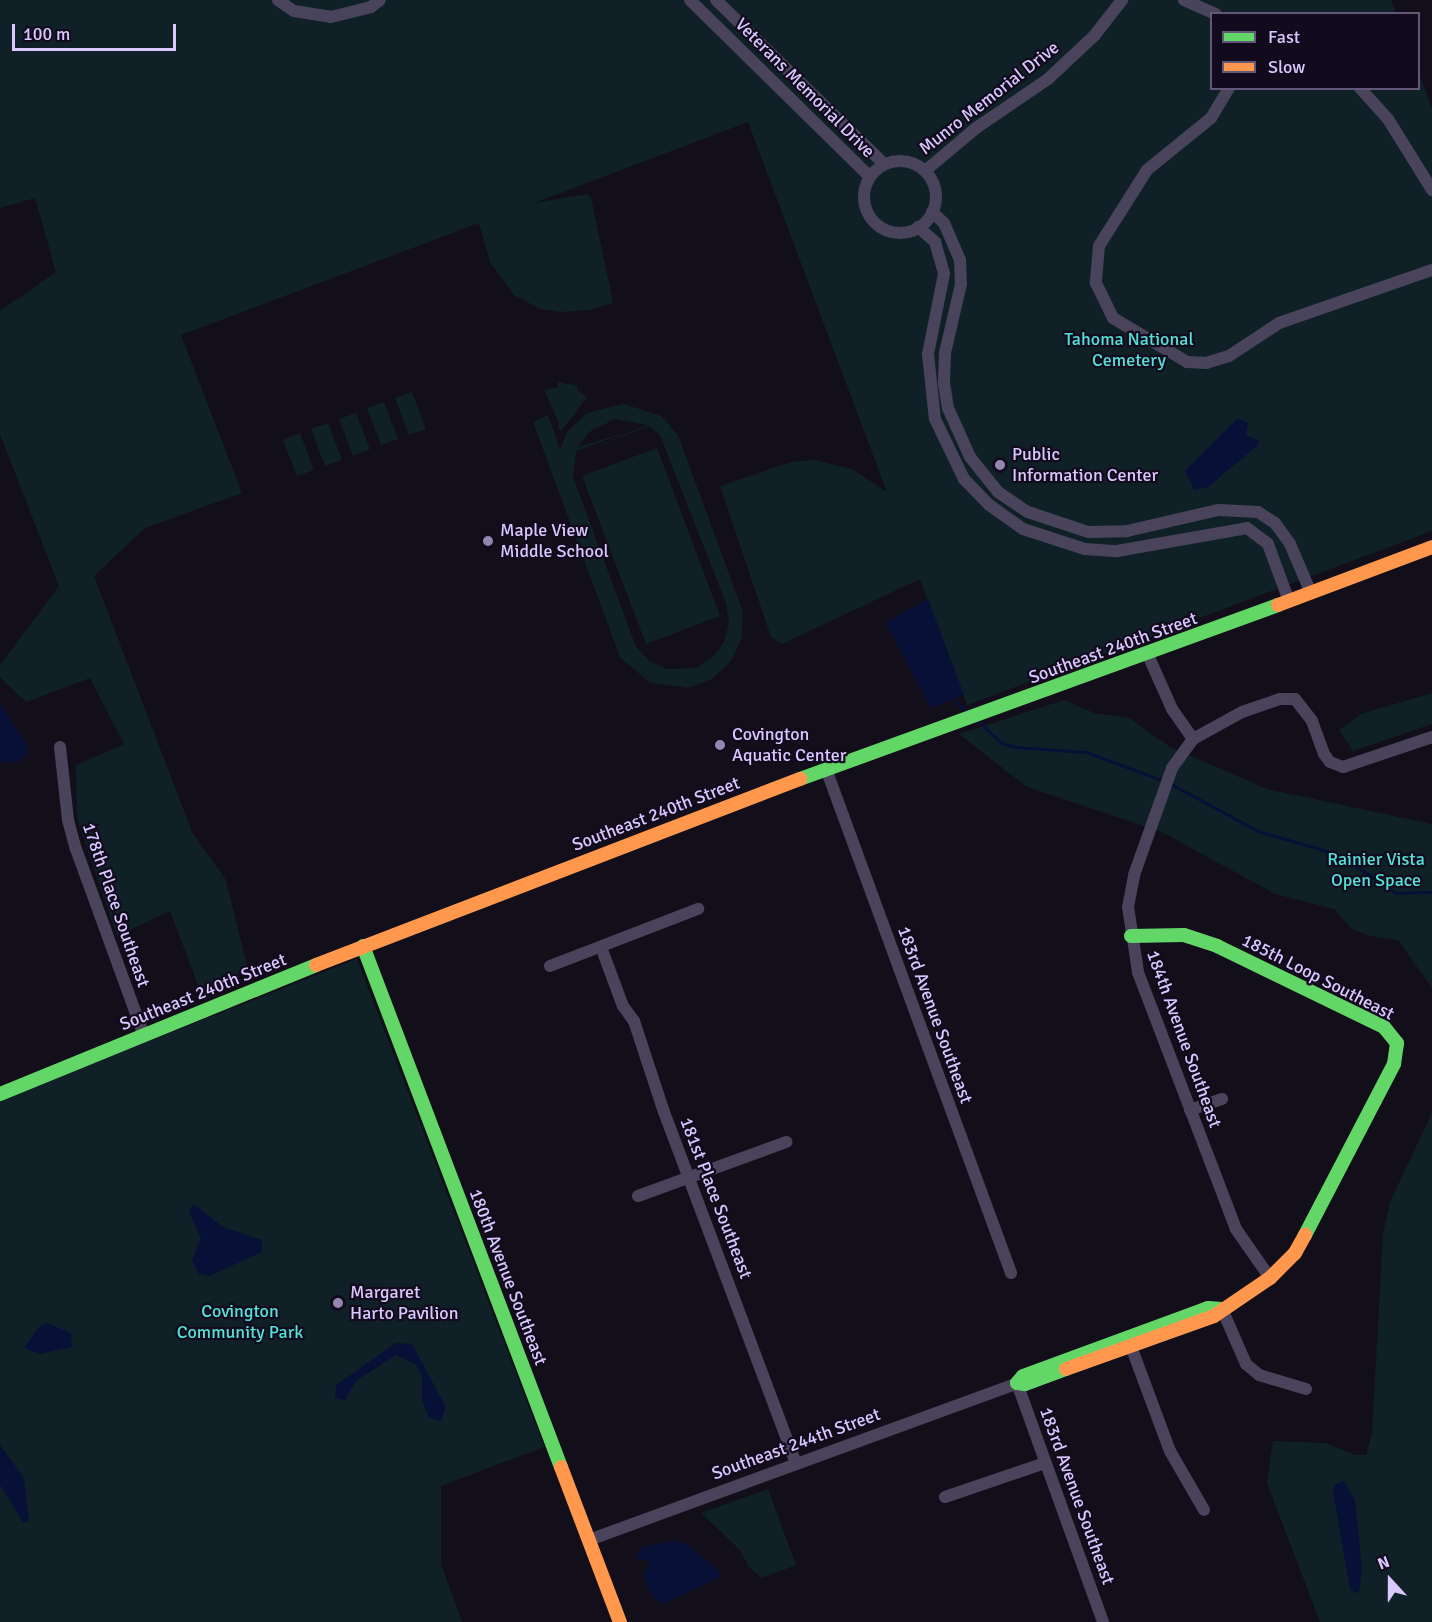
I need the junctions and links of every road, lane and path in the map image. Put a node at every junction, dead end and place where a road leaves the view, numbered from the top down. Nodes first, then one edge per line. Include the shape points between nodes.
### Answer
1 (278, 0) edge
2 (380, 0) edge
3 (690, 0) edge
4 (717, 0) edge
5 (1122, 0) edge
6 (1184, 0) edge
7 (1211, 12) edge
8 (1228, 90) edge
9 (1362, 90) edge
10 (884, 164) junction
11 (925, 171) junction
12 (870, 177) junction
13 (1432, 190) edge
14 (933, 212) junction
15 (918, 228) junction
16 (1432, 270) edge
17 (1173, 522) junction
18 (1179, 540) junction
19 (1432, 547) edge
20 (1296, 556) junction
21 (1275, 563) junction
22 (1311, 593) junction
23 (1289, 601) junction
24 (1148, 655) junction
25 (1432, 737) edge
26 (1193, 739) junction
27 (60, 747) dead end
28 (826, 769) junction
29 (698, 909) dead end
30 (1131, 936) junction
31 (363, 946) junction
32 (601, 947) junction
33 (550, 966) dead end
34 (144, 1036) junction
35 (0, 1094) edge
36 (1222, 1099) dead end
37 (1190, 1110) junction
38 (786, 1142) dead end
39 (690, 1178) junction
40 (638, 1196) dead end
41 (1011, 1273) dead end
42 (1270, 1278) junction
43 (1222, 1309) junction
44 (1129, 1342) junction
45 (1017, 1383) junction
46 (1306, 1389) dead end
47 (795, 1463) junction
48 (1045, 1463) junction
49 (945, 1497) dead end
50 (1204, 1510) dead end
51 (589, 1540) junction
52 (620, 1622) edge
53 (1103, 1622) edge

1 - 2 street via 294,11 331,17 371,7
3 - 12 street, Veterans Memorial Drive
4 - 10 street, Veterans Memorial Drive
5 - 11 street, Munro Memorial Drive via 1094,36 1048,80 976,128
6 - 7 street
8 - 16 street via 1211,118 1148,170 1099,246 1096,283 1113,318 1187,362 1206,363 1229,356 1279,323
9 - 13 street via 1388,119
10 - 11 street via 902,161
10 - 12 street
11 - 14 street via 935,190
12 - 15 street via 864,195 874,222 890,231
14 - 15 street
14 - 17 street via 944,223 960,260 961,284 945,353 948,408 970,457 985,478 1028,512 1088,532 1127,531
15 - 18 street via 935,242 944,274 928,354 935,419 964,479 1010,520 1047,539 1085,549 1117,551
17 - 18 street
17 - 20 street via 1218,510 1258,512 1275,522
18 - 21 street via 1247,528 1268,544
19 - 22 street, Southeast 240th Street
20 - 21 street
20 - 22 street
21 - 23 street
22 - 23 street, Southeast 240th Street
23 - 24 street, Southeast 240th Street
24 - 26 street via 1172,709
24 - 28 street, Southeast 240th Street
25 - 26 street via 1351,767 1336,765 1324,754 1308,714 1296,699 1280,699 1242,712
26 - 30 street, 184th Avenue Southeast via 1164,784 1134,875 1128,907
27 - 34 street, 178th Place Southeast via 68,820 76,849
28 - 31 street, Southeast 240th Street
28 - 41 street, 183rd Avenue Southeast
29 - 32 street
30 - 37 street, 184th Avenue Southeast via 1138,972
30 - 42 street, 185th Loop Southeast via 1184,935 1217,946 1384,1027 1397,1043 1394,1064 1295,1253
31 - 34 street, Southeast 240th Street
31 - 51 street, 180th Avenue Southeast
32 - 33 street
32 - 39 street, 181st Place Southeast via 623,1006 634,1022
34 - 35 street, Southeast 240th Street
36 - 37 street
37 - 42 street, 184th Avenue Southeast via 1236,1229
38 - 39 street
39 - 40 street
39 - 47 street, 181st Place Southeast
42 - 43 street, Southeast 244th Street
43 - 44 street, Southeast 244th Street via 1208,1308
43 - 46 street via 1246,1364 1259,1375
44 - 45 street, Southeast 244th Street via 1023,1376
44 - 50 street via 1170,1451
45 - 47 street, Southeast 244th Street
45 - 48 street, 183rd Avenue Southeast
47 - 51 street, Southeast 244th Street
48 - 49 street
48 - 53 street, 183rd Avenue Southeast
51 - 52 street, 180th Avenue Southeast

